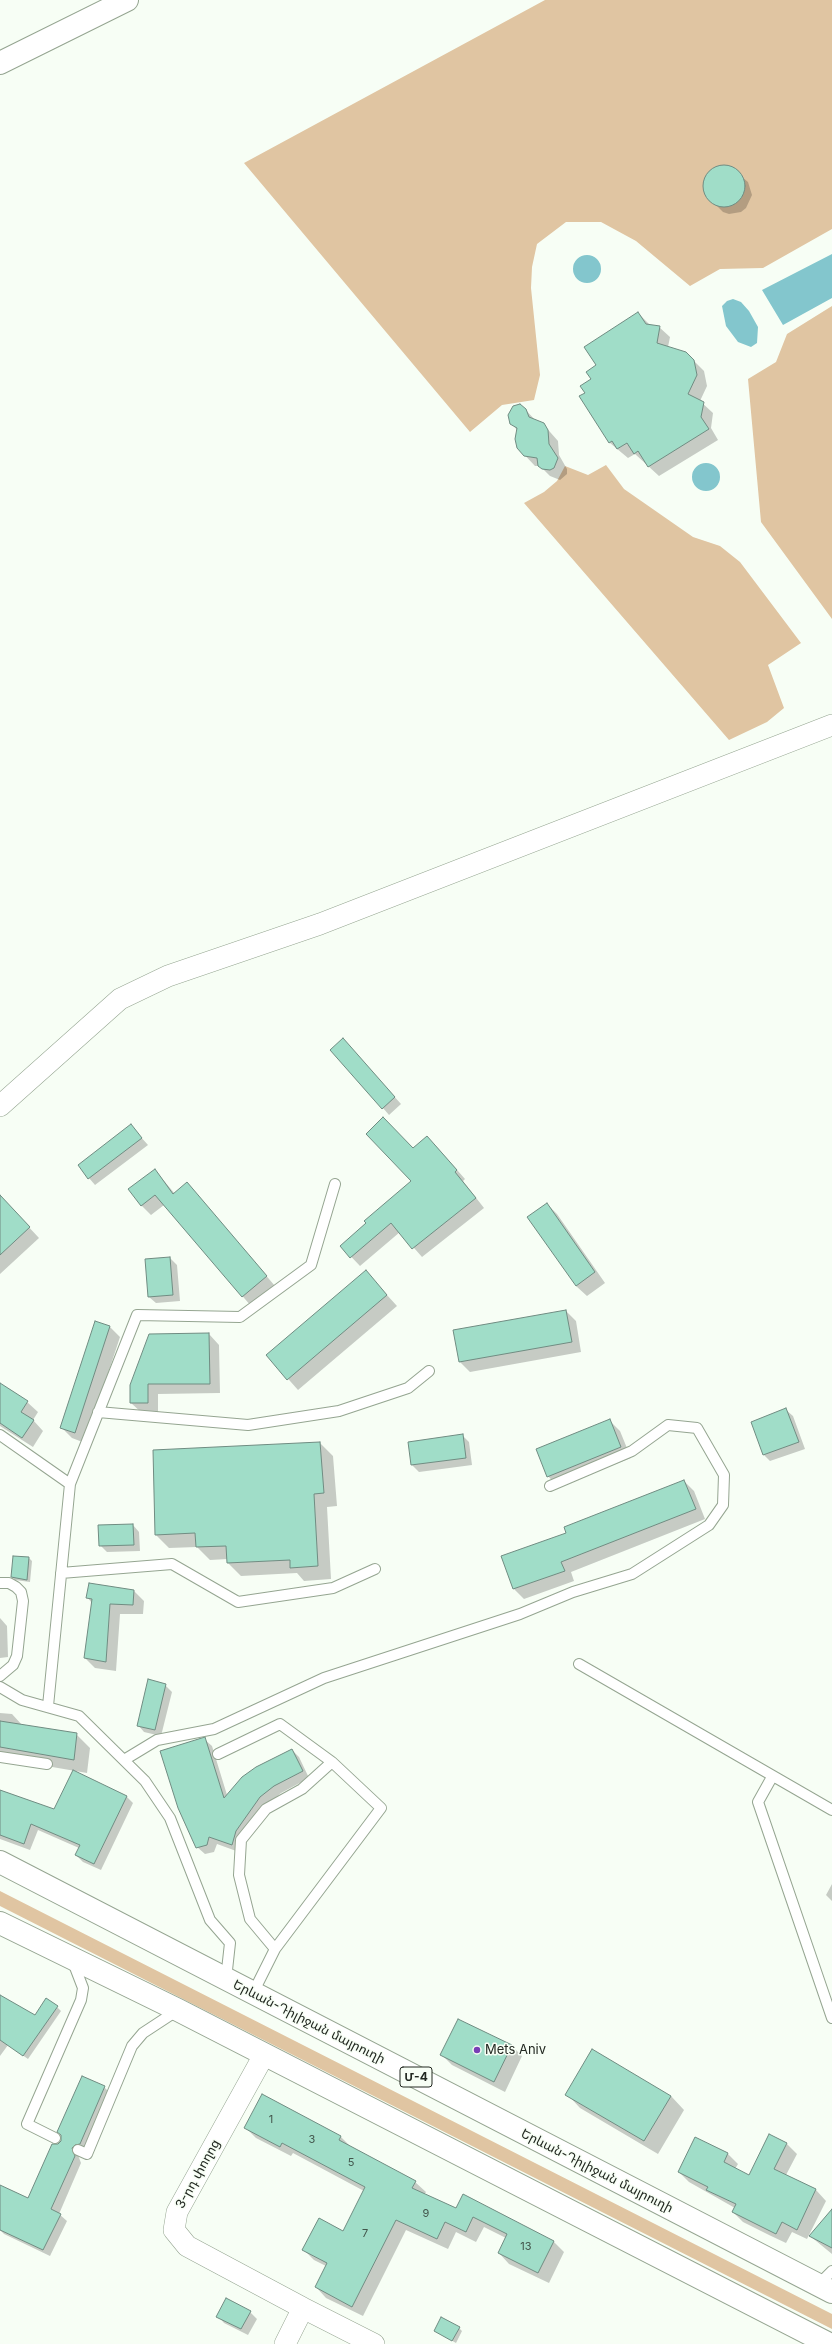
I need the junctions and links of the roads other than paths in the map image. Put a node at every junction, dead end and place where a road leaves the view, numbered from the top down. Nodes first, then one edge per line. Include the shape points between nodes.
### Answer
1 (127, 0) edge
2 (0, 63) edge
3 (832, 725) edge
4 (0, 1106) edge
5 (335, 1184) dead end
6 (429, 1371) dead end
7 (98, 1412) junction
8 (0, 1435) edge
9 (70, 1484) junction
10 (550, 1486) dead end
11 (375, 1569) dead end
12 (61, 1573) junction
13 (0, 1584) edge
14 (579, 1664) dead end
15 (0, 1676) edge
16 (0, 1687) edge
17 (48, 1706) junction
18 (218, 1754) dead end
19 (0, 1757) edge
20 (124, 1760) junction
21 (332, 1762) junction
22 (47, 1764) dead end
23 (772, 1777) junction
24 (832, 1810) edge
25 (0, 1862) edge
26 (0, 1922) edge
27 (275, 1949) junction
28 (71, 1956) junction
29 (226, 1979) junction
30 (253, 1993) junction
31 (178, 2010) junction
32 (832, 2018) edge
33 (264, 2055) junction
34 (55, 2138) dead end
35 (78, 2150) dead end
36 (827, 2283) edge
37 (303, 2308) junction
38 (285, 2344) edge
39 (374, 2344) edge
40 (829, 2344) edge

1 - 2 main road
3 - 4 street via 320,924 168,976 120,999
5 - 7 lane via 311,1265 240,1316 137,1315
6 - 7 lane via 408,1388 339,1411 248,1425
7 - 9 lane
8 - 9 lane
9 - 12 lane
10 - 20 lane via 632,1451 668,1425 697,1428 724,1475 723,1505 708,1525 632,1574 573,1592 520,1614 324,1678 214,1729 157,1740
11 - 12 lane via 333,1588 238,1602 172,1564
12 - 17 lane
13 - 15 lane via 9,1583 16,1587 21,1592 22,1601 16,1656 13,1664
14 - 23 lane
16 - 17 lane via 22,1700
17 - 20 lane via 78,1716
18 - 21 lane via 280,1724
19 - 22 lane
20 - 29 lane via 145,1781 170,1818 210,1920 230,1944
21 - 27 lane via 302,1789 266,1808 241,1840 239,1875 250,1919
21 - 27 lane via 381,1808
23 - 24 lane
23 - 32 lane via 758,1802
25 - 29 main road, Երևան-Դիլիջան մայրուղի / Մ-4
26 - 28 main road
27 - 30 lane
28 - 31 main road
28 - 34 lane via 80,1976 82,2000 27,2124
29 - 30 main road, Երևան-Դիլիջան մայրուղի / Մ-4
30 - 36 main road, Երևան-Դիլիջան մայրուղի / Մ-4
31 - 33 main road
31 - 35 lane via 143,2033 132,2046 87,2154
33 - 37 street, 3-րդ փողոց via 176,2212 174,2230 187,2246
33 - 40 main road
37 - 38 street
37 - 39 street, 3-րդ փողոց

